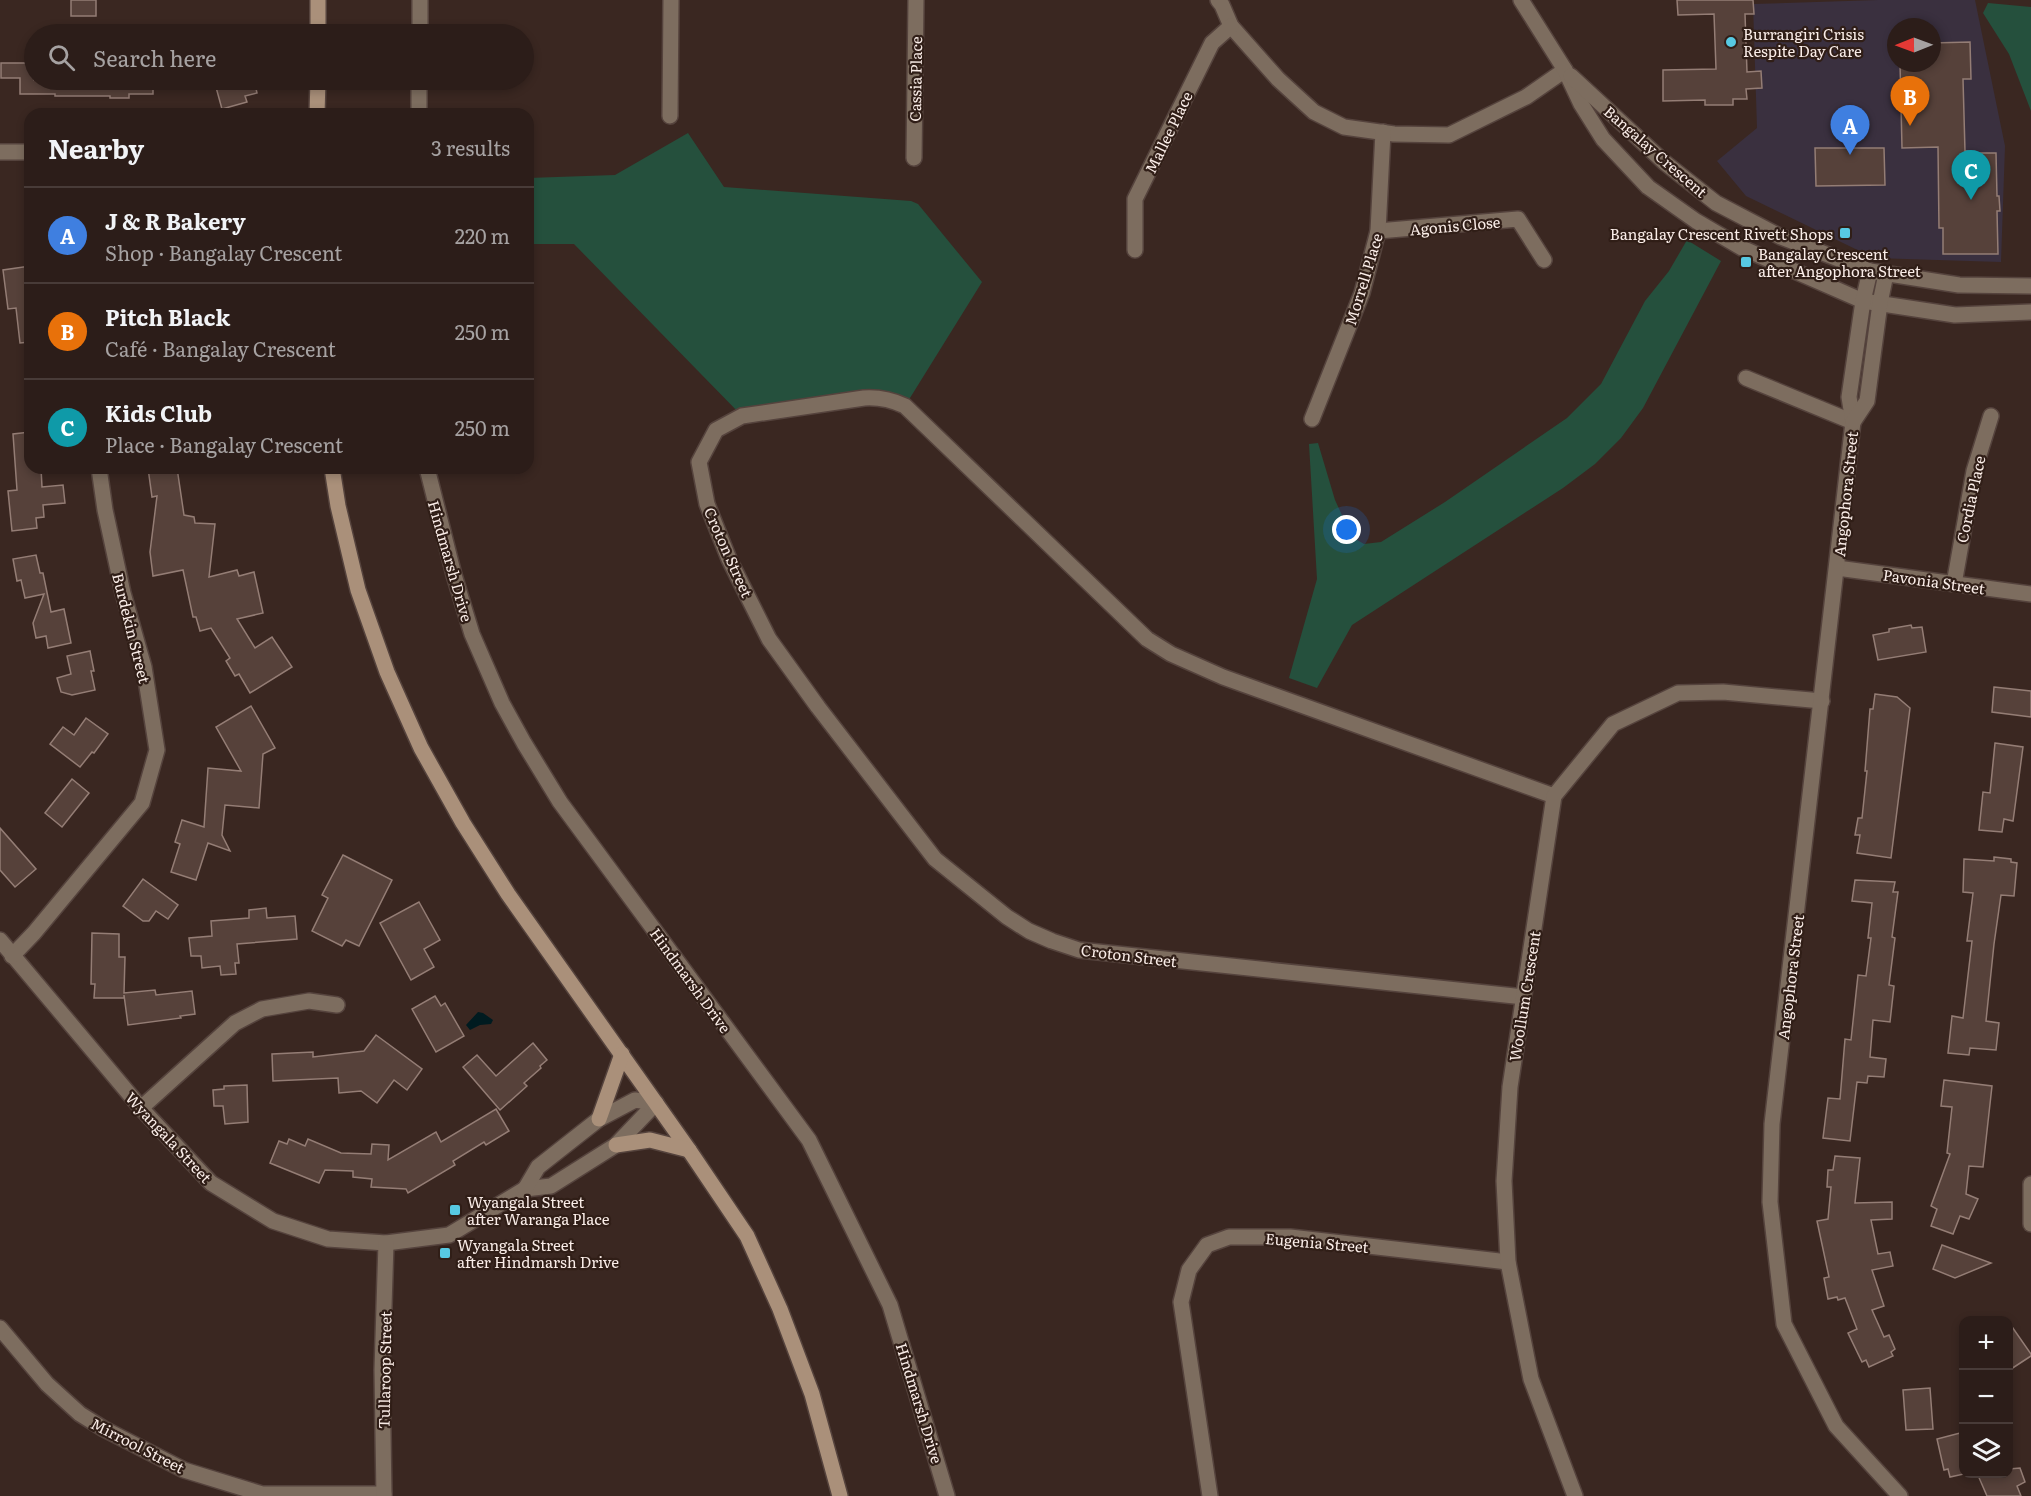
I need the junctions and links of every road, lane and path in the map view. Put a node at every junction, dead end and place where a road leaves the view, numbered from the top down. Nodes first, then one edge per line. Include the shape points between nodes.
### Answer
1 (318, 0) edge
2 (420, 0) edge
3 (671, 0) edge
4 (916, 0) edge
5 (1218, 0) edge
6 (1521, 0) edge
7 (318, 24) edge
8 (420, 24) edge
9 (1231, 26) junction
10 (1565, 70) junction
11 (318, 90) edge
12 (419, 90) edge
13 (317, 108) edge
14 (419, 108) edge
15 (670, 116) dead end
16 (1383, 132) junction
17 (0, 152) edge
18 (24, 152) edge
19 (914, 158) dead end
20 (1378, 231) junction
21 (1135, 250) dead end
22 (1544, 260) dead end
23 (1870, 272) junction
24 (1886, 274) junction
25 (2031, 286) edge
26 (1863, 301) junction
27 (1880, 303) junction
28 (2031, 312) edge
29 (1746, 378) dead end
30 (1991, 416) dead end
31 (1312, 419) dead end
32 (1853, 422) junction
33 (100, 474) edge
34 (333, 474) edge
35 (429, 474) edge
36 (1837, 568) junction
37 (1954, 584) junction
38 (2031, 594) edge
39 (1822, 701) junction
40 (1554, 796) junction
41 (0, 940) edge
42 (12, 956) junction
43 (1524, 997) junction
44 (337, 1005) dead end
45 (622, 1054) junction
46 (656, 1103) junction
47 (141, 1108) junction
48 (599, 1119) junction
49 (616, 1145) junction
50 (690, 1150) junction
51 (2031, 1184) edge
52 (525, 1189) junction
53 (2031, 1224) edge
54 (386, 1244) junction
55 (1508, 1262) junction
56 (0, 1328) edge
57 (384, 1495) edge
58 (1570, 1495) edge
59 (840, 1496) edge
60 (946, 1496) edge
61 (1210, 1496) edge
62 (1900, 1496) edge

1 - 7 main road
2 - 8 street
3 - 15 street
4 - 19 street, Cassia Place
5 - 9 street
6 - 10 street, Bangalay Crescent
9 - 16 street via 1278,80 1314,112 1344,127
9 - 21 street, Mallee Place via 1212,43 1135,199
10 - 16 street via 1526,97 1449,135
10 - 23 street, Bangalay Crescent via 1664,162 1716,203 1781,237
10 - 26 street, Bangalay Crescent via 1602,139 1648,186 1742,248
11 - 13 main road
12 - 14 street
16 - 20 street, Morrell Place
17 - 18 street
20 - 22 street, Agonis Close via 1518,219
20 - 31 street, Morrell Place via 1362,292
23 - 24 street, Bangalay Crescent
23 - 26 street, Angophora Street
24 - 25 street, Bangalay Crescent via 1959,285
24 - 27 street, Angophora Street
26 - 27 street, Bangalay Crescent
26 - 32 street, Angophora Street via 1849,397
27 - 28 street, Bangalay Crescent via 1955,315
27 - 32 street, Angophora Street via 1867,401
29 - 32 street, Angophora Street
30 - 37 street, Cordia Place via 1974,471
32 - 36 street, Angophora Street
33 - 42 street, Burdekin Street via 119,573 144,667 157,750 142,803
34 - 45 main road via 358,590 387,672 421,748 508,894
35 - 60 street, Hindmarsh Drive via 472,634 524,743 560,802 809,1140 837,1194 890,1305
36 - 37 street, Pavonia Street
36 - 39 street, Angophora Street
37 - 38 street, Pavonia Street
39 - 40 street via 1678,693 1613,724
39 - 62 street, Angophora Street via 1772,1124 1770,1202 1784,1324 1836,1426
40 - 43 street, Woollum Crescent
40 - 43 street, Croton Street via 1223,677 1171,654 1147,639 905,406 894,401 864,398 742,416 716,430 699,462 707,504 769,639 935,859 1007,917 1029,931 1079,950
41 - 42 street, Wyangala Street
42 - 47 street, Wyangala Street
43 - 55 street, Woollum Crescent via 1510,1087 1504,1181
44 - 47 street via 309,1001 262,1009 235,1023
45 - 46 main road
45 - 48 main road
46 - 48 street, Wyangala Street via 635,1100
46 - 49 street, Wyangala Street
46 - 50 main road
47 - 54 street, Wyangala Street via 211,1183 273,1221 328,1239
48 - 52 street, Wyangala Street via 538,1167
49 - 50 main road via 650,1140
49 - 52 street, Wyangala Street via 551,1186
50 - 59 main road via 747,1236 762,1270 812,1394
51 - 53 street
52 - 54 street, Wyangala Street via 449,1235
54 - 57 street, Tullaroop Street
55 - 58 street, Woollum Crescent via 1531,1379
55 - 61 street, Eugenia Street via 1290,1237 1229,1237 1207,1245 1189,1270 1181,1302
56 - 57 street, Mirrool Street via 47,1384 80,1414 184,1470 262,1494

